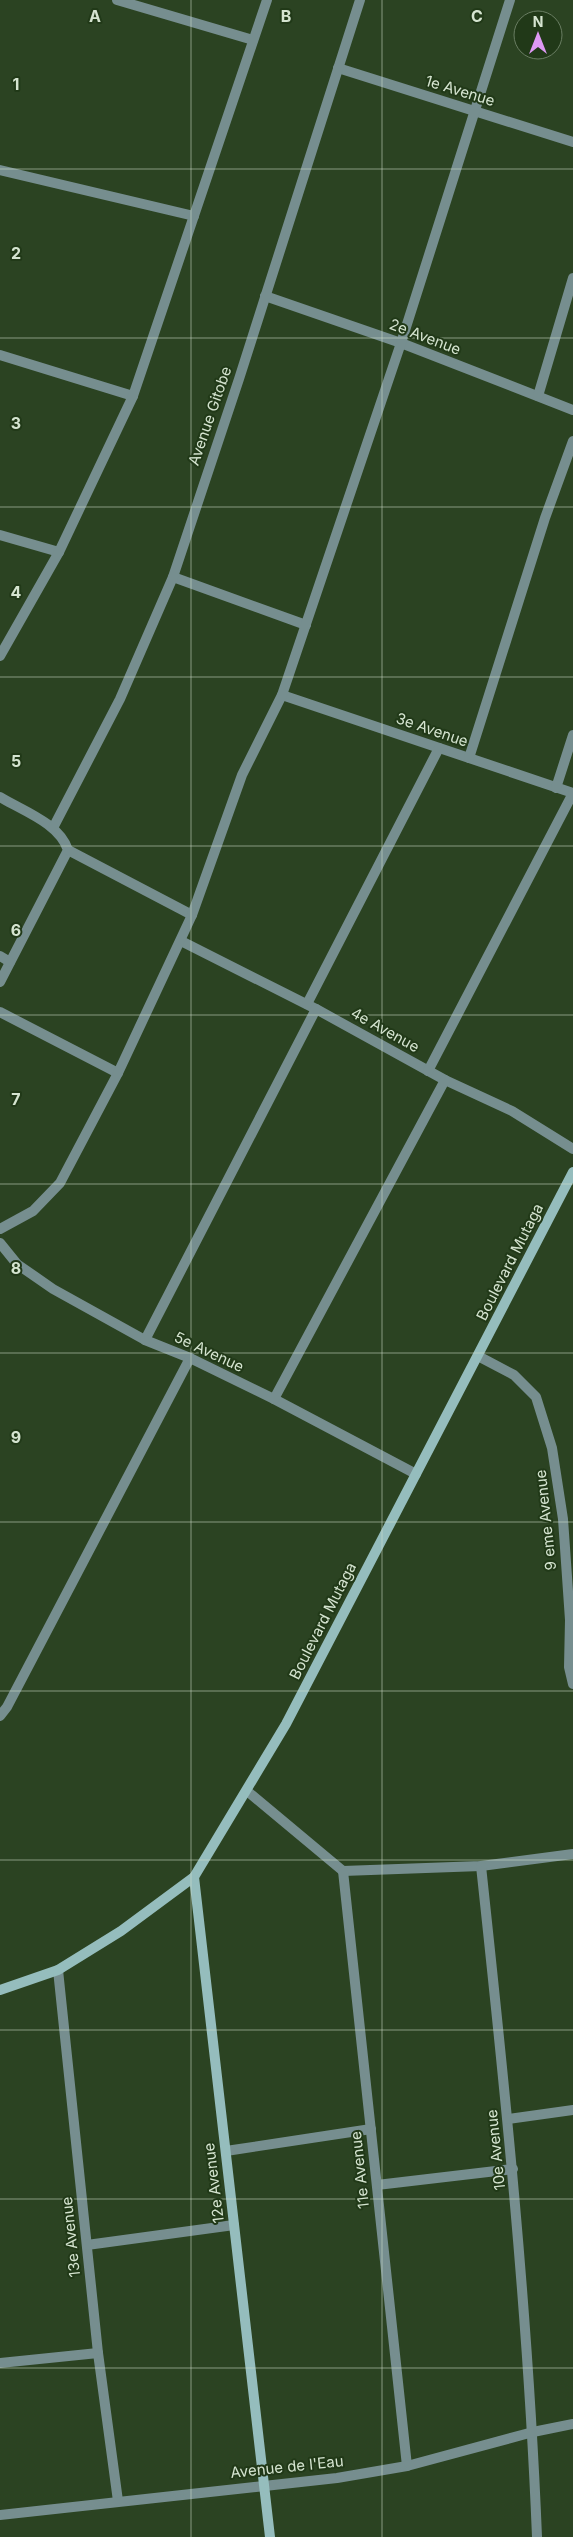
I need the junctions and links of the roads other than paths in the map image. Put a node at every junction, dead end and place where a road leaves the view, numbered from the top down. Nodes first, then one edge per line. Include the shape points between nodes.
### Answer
1 (117, 0) edge
2 (267, 0) edge
3 (360, 0) edge
4 (510, 0) edge
5 (253, 40) junction
6 (338, 68) junction
7 (473, 111) junction
8 (573, 142) edge
9 (0, 170) edge
10 (194, 216) junction
11 (573, 278) edge
12 (265, 296) junction
13 (401, 343) junction
14 (0, 355) edge
15 (133, 396) junction
16 (538, 396) junction
17 (573, 410) edge
18 (573, 440) edge
19 (0, 536) edge
20 (59, 552) junction
21 (173, 577) junction
22 (306, 625) junction
23 (0, 656) edge
24 (282, 695) junction
25 (573, 735) edge
26 (439, 748) junction
27 (468, 758) junction
28 (556, 788) junction
29 (573, 793) edge
30 (0, 797) edge
31 (53, 828) junction
32 (68, 850) junction
33 (192, 915) junction
34 (181, 941) junction
35 (0, 956) edge
36 (10, 962) junction
37 (0, 982) edge
38 (311, 1007) junction
39 (0, 1012) edge
40 (428, 1071) junction
41 (118, 1073) junction
42 (445, 1080) junction
43 (573, 1149) edge
44 (573, 1172) edge
45 (0, 1229) edge
46 (0, 1243) edge
47 (145, 1340) junction
48 (478, 1356) junction
49 (190, 1358) junction
50 (274, 1399) junction
51 (416, 1474) junction
52 (568, 1519) edge
53 (573, 1684) edge
54 (0, 1716) edge
55 (247, 1791) junction
56 (573, 1854) edge
57 (481, 1866) junction
58 (343, 1871) junction
59 (194, 1877) junction
60 (58, 1970) junction
61 (0, 1990) edge
62 (573, 2110) edge
63 (508, 2119) junction
64 (371, 2129) junction
65 (226, 2151) junction
66 (513, 2169) junction
67 (377, 2185) junction
68 (234, 2226) junction
69 (86, 2245) junction
70 (98, 2353) junction
71 (0, 2363) edge
72 (573, 2424) edge
73 (533, 2432) junction
74 (407, 2466) junction
75 (266, 2484) junction
76 (118, 2501) junction
77 (0, 2515) edge
78 (270, 2537) edge
79 (537, 2537) edge

1 - 5 street
2 - 5 street
3 - 6 street, Avenue Gitobe
4 - 7 street
5 - 10 street
6 - 7 street, 1e Avenue
6 - 12 street, Avenue Gitobe
7 - 8 street, 1e Avenue
7 - 13 street
9 - 10 street
10 - 15 street
11 - 16 street
12 - 13 street, 2e Avenue
12 - 21 street, Avenue Gitobe
13 - 16 street, 2e Avenue
13 - 22 street
14 - 15 street
15 - 20 street
16 - 17 street, 2e Avenue
18 - 27 street
19 - 20 street
20 - 23 street
21 - 22 street
21 - 31 street, Avenue Gitobe via 120,699
22 - 24 street
24 - 26 street, 3e Avenue
24 - 33 street via 242,776
25 - 28 street
26 - 27 street, 3e Avenue
26 - 38 street
27 - 28 street, 3e Avenue
28 - 29 street, 3e Avenue
29 - 40 street
30 - 31 street
31 - 32 street via 63,837
32 - 33 street
32 - 36 street
33 - 34 street
34 - 38 street, 4e Avenue
34 - 41 street
35 - 36 street
36 - 37 street
38 - 40 street, 4e Avenue
38 - 47 street
39 - 41 street
40 - 42 street, 4e Avenue
41 - 45 street via 60,1183 33,1211
42 - 43 street, 4e Avenue via 512,1111
42 - 50 street
44 - 48 street, Boulevard Mutaga
46 - 47 street, 5e Avenue via 16,1264 52,1289
47 - 49 street, 5e Avenue
48 - 51 street, Boulevard Mutaga
48 - 52 street, 9 eme Avenue via 514,1375 536,1397 552,1448
49 - 50 street, 5e Avenue
49 - 54 street
50 - 51 street, 5e Avenue
51 - 55 street, Boulevard Mutaga via 286,1724
52 - 53 street, 9 eme Avenue via 569,1667
55 - 58 street
55 - 59 street, Boulevard Mutaga
56 - 57 street
57 - 58 street
57 - 63 street, 10e Avenue
58 - 64 street, 11e Avenue
59 - 60 street, Boulevard Mutaga via 121,1931
59 - 65 street, 12e Avenue
60 - 61 street, Boulevard Mutaga
60 - 69 street, 13e Avenue
62 - 63 street
63 - 66 street, 10e Avenue
64 - 65 street
64 - 67 street, 11e Avenue
65 - 68 street, 12e Avenue
66 - 67 street
66 - 73 street, 10e Avenue
67 - 74 street, 11e Avenue
68 - 69 street
68 - 75 street, 12e Avenue
69 - 70 street, 13e Avenue
70 - 71 street
70 - 76 street, 13e Avenue
72 - 73 street, Avenue de l'Eau
73 - 74 street, Avenue de l'Eau
73 - 79 street, 10e Avenue
74 - 75 street, Avenue de l'Eau via 337,2478
75 - 76 street, Avenue de l'Eau
75 - 78 street, 12e Avenue
76 - 77 street, Avenue de l'Eau

